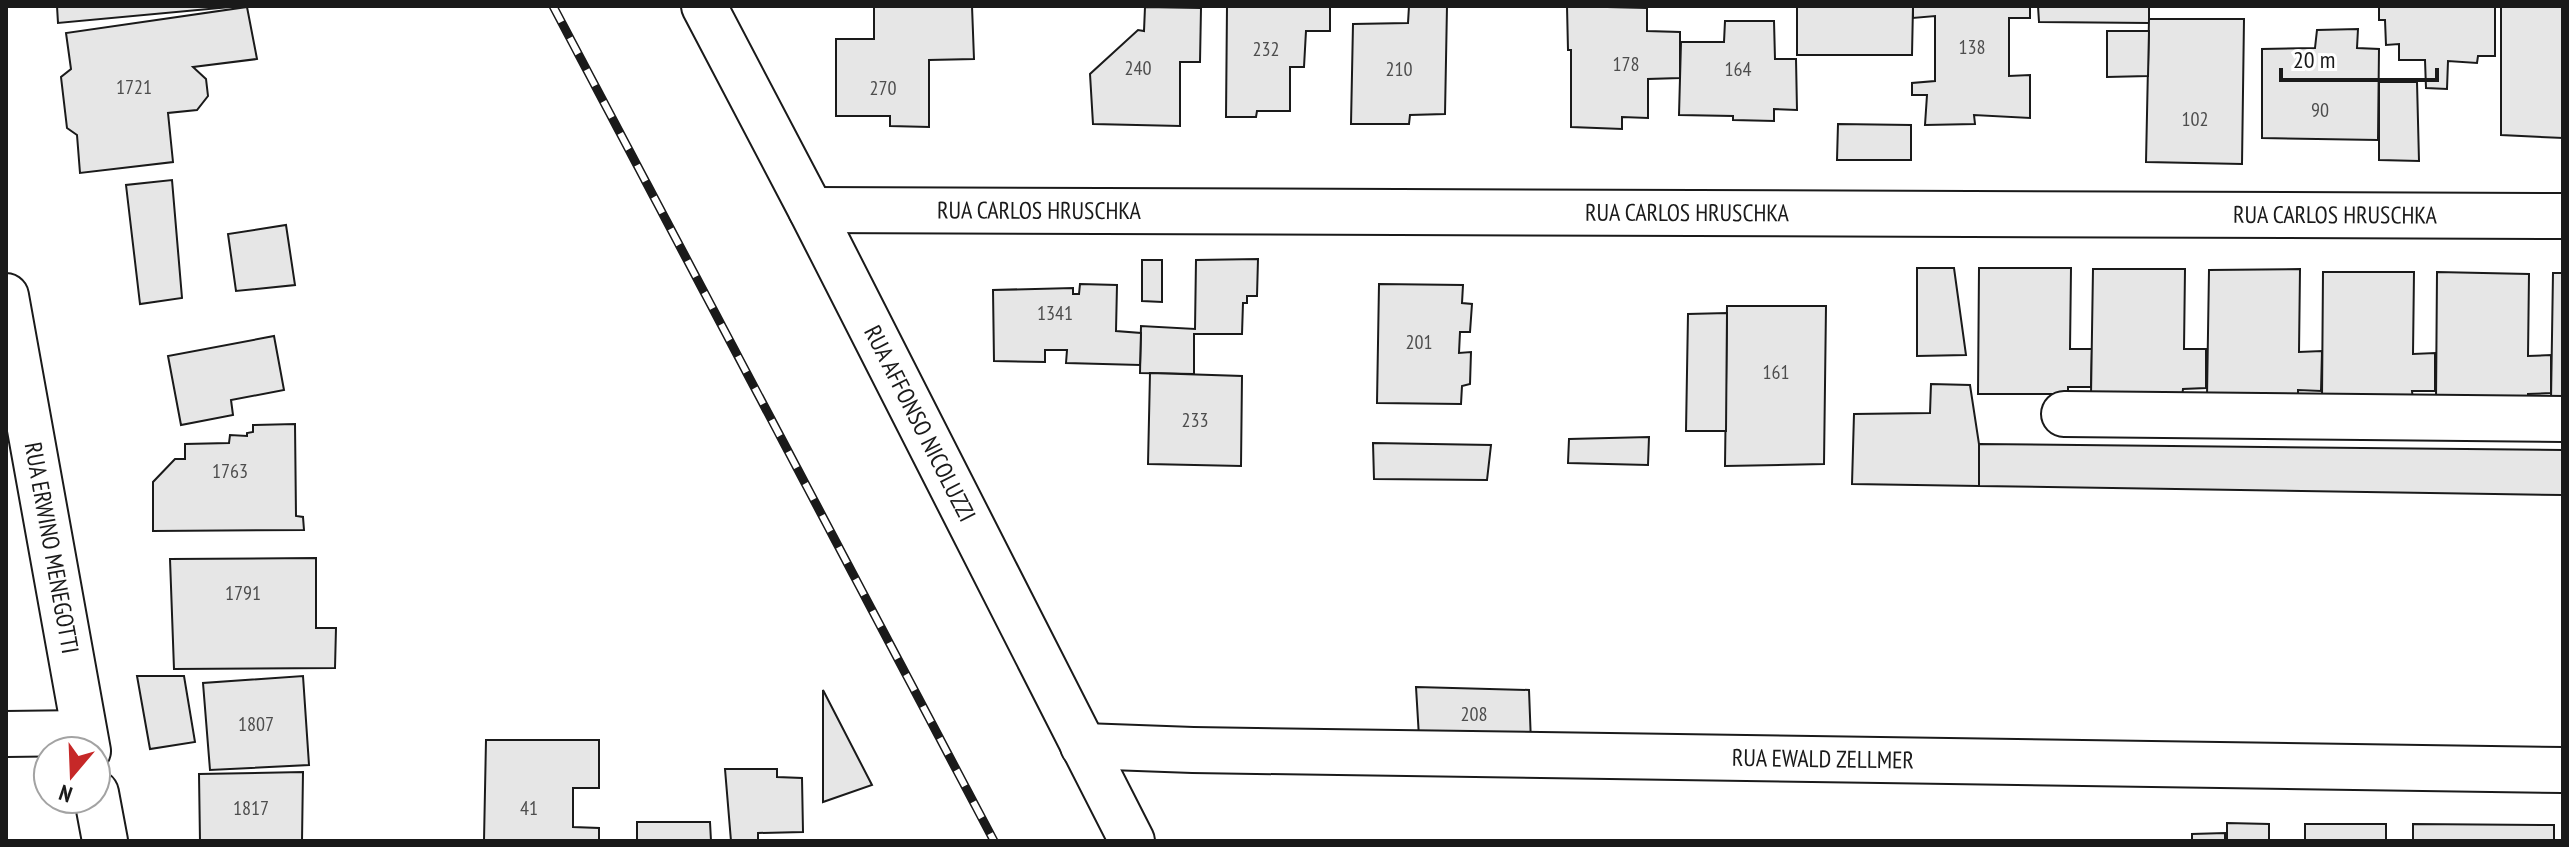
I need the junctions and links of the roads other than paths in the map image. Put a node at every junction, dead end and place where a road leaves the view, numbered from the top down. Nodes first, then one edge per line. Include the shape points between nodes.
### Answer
1 (704, 6) edge
2 (811, 210) junction
3 (2563, 216) edge
4 (6, 296) edge
5 (11, 358) edge
6 (2064, 414) dead end
7 (2563, 419) edge
8 (6, 734) edge
9 (85, 735) edge
10 (32, 737) edge
11 (1083, 746) junction
12 (2563, 770) edge
13 (100, 815) edge
14 (105, 841) edge
15 (1132, 841) edge

1 - 2 street, RUA AFFONSO NICOLUZZI
2 - 3 street, RUA CARLOS HRUSCHKA
2 - 11 street, RUA AFFONSO NICOLUZZI
4 - 5 street, RUA ERWINO MENEGOTTI
5 - 9 street, RUA ERWINO MENEGOTTI
6 - 7 street
8 - 10 street
11 - 12 street, RUA EWALD ZELLMER
11 - 15 street, RUA AFFONSO NICOLUZZI
13 - 14 street

